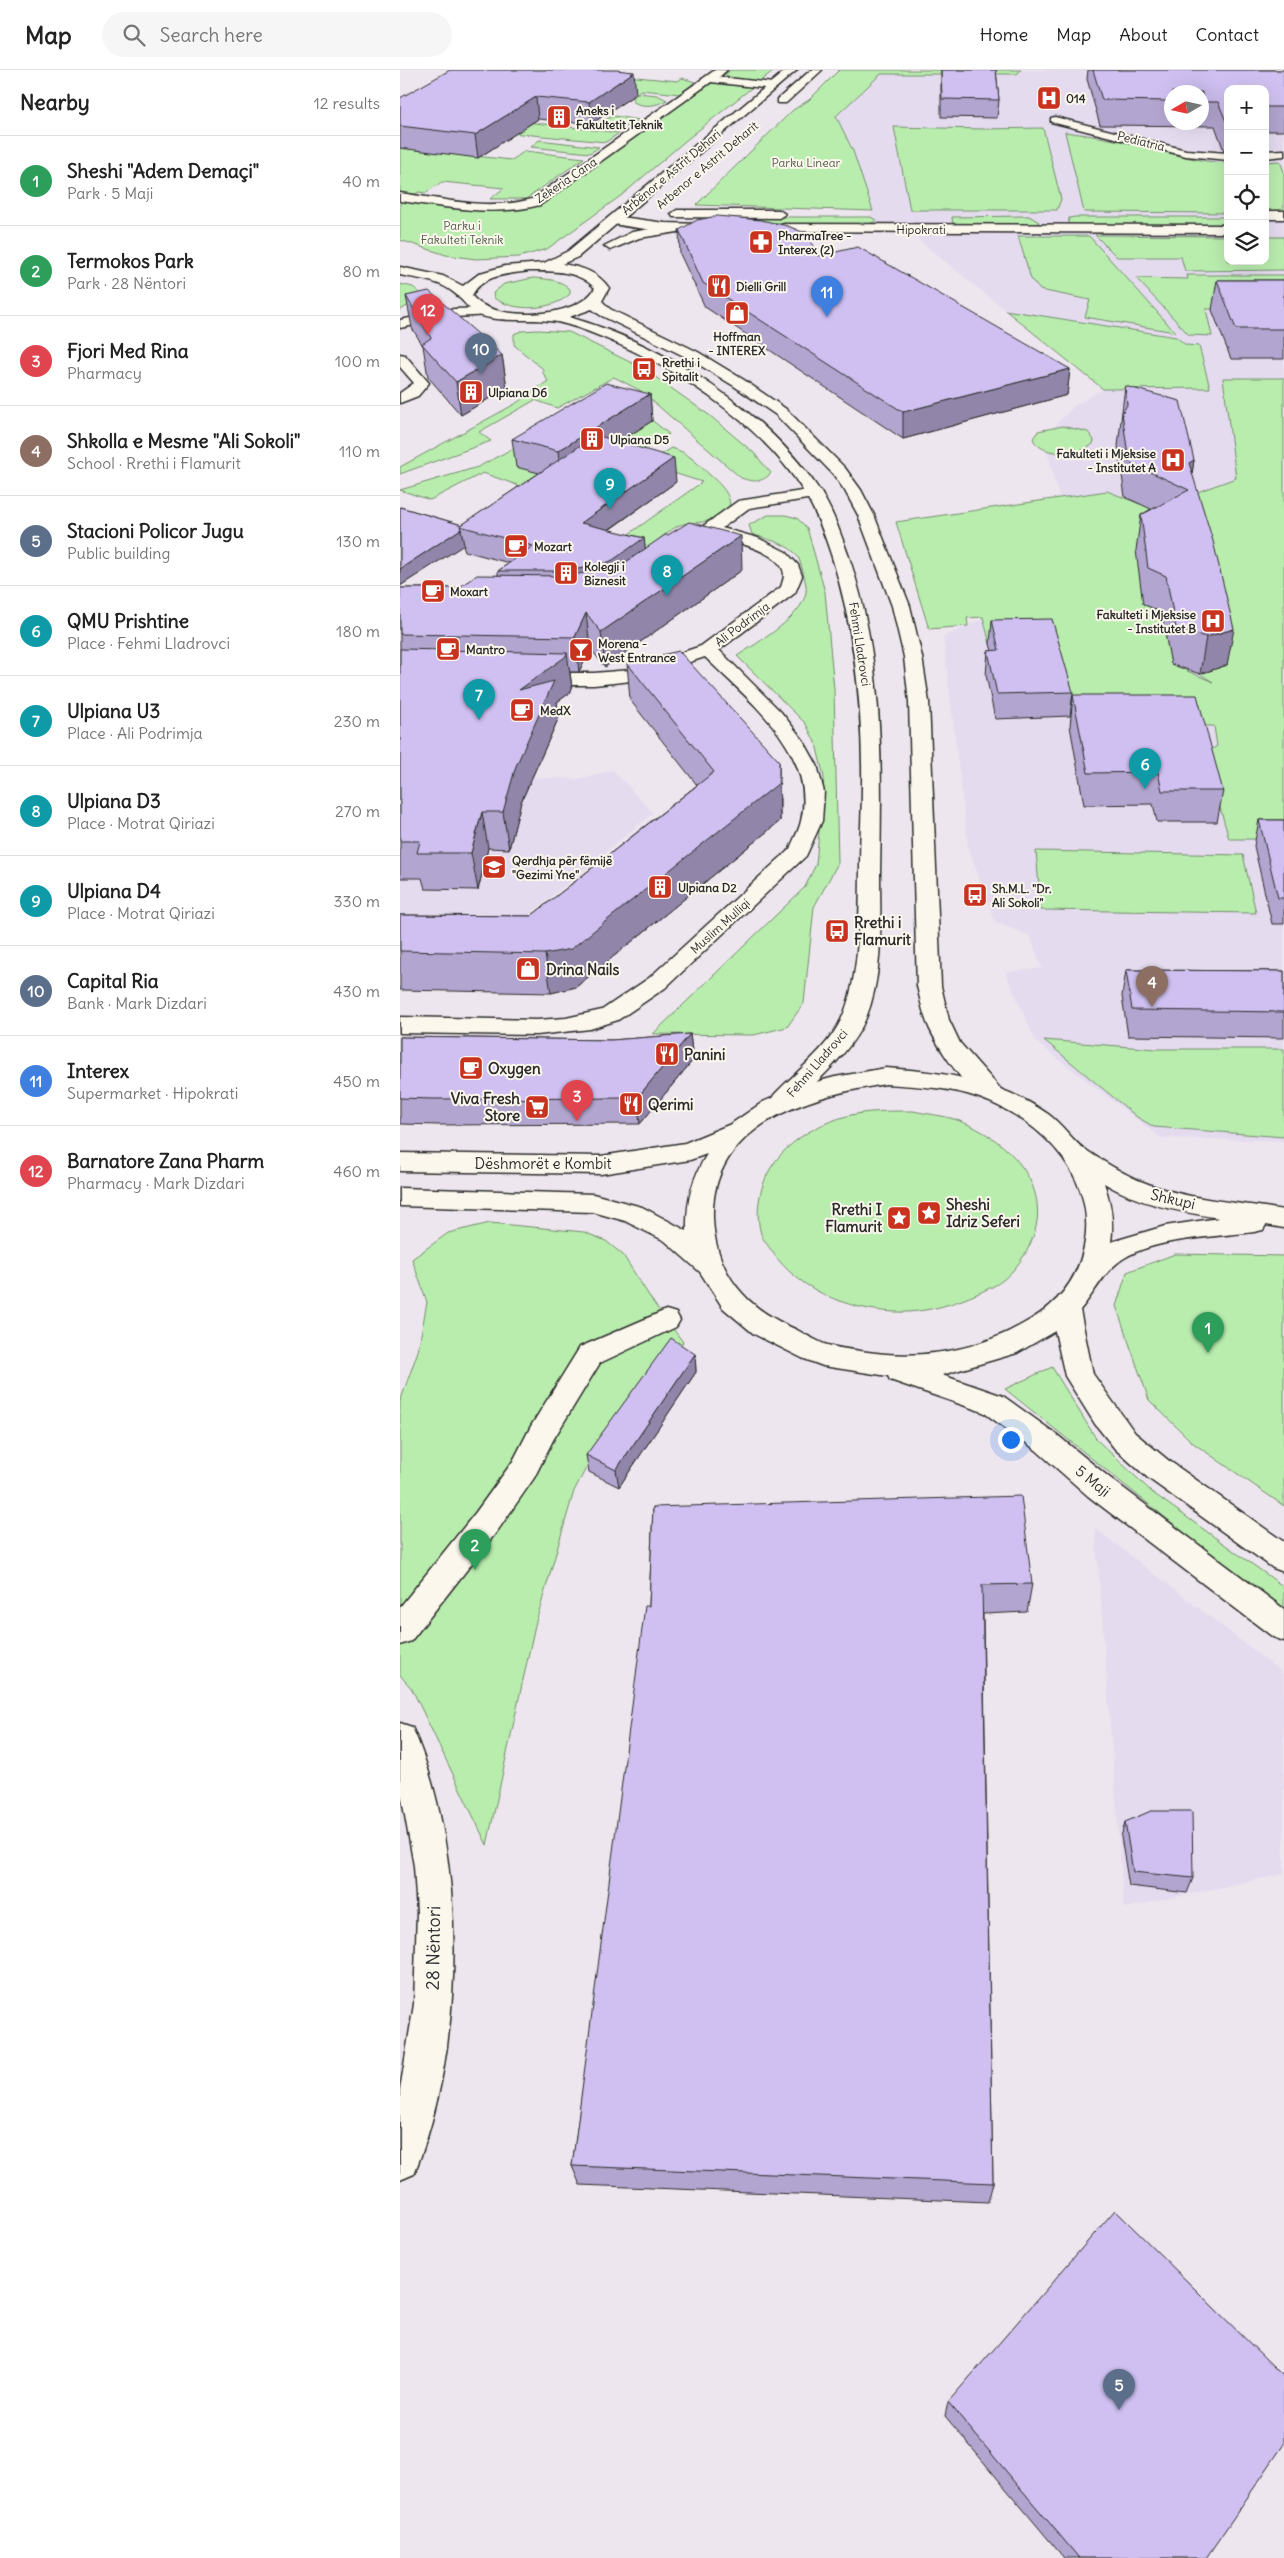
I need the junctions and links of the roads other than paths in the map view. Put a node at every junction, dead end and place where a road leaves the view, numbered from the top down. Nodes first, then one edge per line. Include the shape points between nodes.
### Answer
1 (722, 70) edge
2 (792, 70) edge
3 (817, 70) edge
4 (709, 79) junction
5 (774, 86) junction
6 (771, 110) dead end
7 (1055, 120) dead end
8 (1269, 155) edge
9 (1283, 156) edge
10 (1224, 157) edge
11 (400, 197) edge
12 (649, 214) junction
13 (790, 214) dead end
14 (1269, 215) edge
15 (1284, 215) edge
16 (618, 217) junction
17 (637, 223) junction
18 (680, 228) junction
19 (713, 228) edge
20 (741, 228) edge
21 (1224, 229) edge
22 (610, 246) junction
23 (594, 265) junction
24 (546, 267) junction
25 (466, 269) dead end
26 (400, 271) edge
27 (502, 271) junction
28 (465, 297) junction
29 (595, 301) junction
30 (486, 312) junction
31 (436, 316) junction
32 (547, 316) junction
33 (400, 324) edge
34 (400, 358) edge
35 (400, 400) edge
36 (814, 494) junction
37 (710, 530) junction
38 (686, 546) edge
39 (708, 650) junction
40 (513, 679) edge
41 (400, 1025) edge
42 (993, 1094) junction
43 (783, 1101) junction
44 (740, 1130) junction
45 (1076, 1154) junction
46 (400, 1162) edge
47 (400, 1197) edge
48 (1281, 1219) edge
49 (708, 1265) junction
50 (1091, 1272) junction
51 (1066, 1307) junction
52 (666, 1320) dead end
53 (884, 1366) junction
54 (1284, 1559) edge
55 (1284, 1627) edge
56 (400, 1631) edge
57 (400, 1738) edge
58 (400, 2160) edge

1 - 4 main road, Zekeria Cana
2 - 5 main road, Arbënor e Astrit Dehari
3 - 6 main road
4 - 5 main road
4 - 11 main road, Zekeria Cana via 536,202 517,207 488,208
5 - 16 main road, Arbënor e Astrit Dehari
7 - 10 main road, Pediatria via 1186,153
8 - 9 main road
12 - 13 main road
12 - 16 main road
12 - 17 main road, Arbënor e Astrit Dehari
14 - 15 main road
16 - 17 main road
16 - 24 main road, Arbënor e Astrit Dehari via 572,254
17 - 18 main road
17 - 22 main road, Arbënor e Astrit Dehari
18 - 19 main road
18 - 22 main road via 636,235
20 - 21 main road, Hipokrati
22 - 23 main road, Arbënor e Astrit Dehari
23 - 24 main road via 578,271
23 - 29 main road via 602,288
24 - 27 main road
25 - 27 main road
26 - 28 main road via 448,284 459,289
27 - 28 main road via 473,282
28 - 30 main road via 474,307
28 - 31 main road
29 - 32 main road via 570,312
29 - 42 main road via 605,312 715,368 781,412 839,471 866,515 901,606 913,657 919,702 929,986 933,1013 945,1039 965,1068
30 - 31 main road
30 - 32 main road via 511,317
31 - 33 main road
32 - 36 main road, Fehmi Lladrovci via 597,328 718,394 768,437
34 - 35 main road via 422,383
36 - 37 main road via 753,502 738,508
36 - 43 main road, Fehmi Lladrovci via 846,571 858,615 865,661 871,731 872,802 866,954 862,989 853,1020
37 - 38 main road
37 - 39 main road, Ali Podrimja via 775,552 787,560 794,580 788,589
39 - 40 main road, Ali Podrimja via 632,675 594,679
39 - 41 main road, Muslim Mulliqi via 771,714 802,753 814,793 814,814 809,835 798,852 657,983 608,1016 548,1026
42 - 43 main road via 941,1080 886,1076 832,1083
42 - 45 main road via 1040,1120
43 - 44 main road
44 - 46 main road, Dëshmorët e Kombit via 690,1151 600,1165
44 - 49 main road via 721,1151 707,1175 698,1209 699,1237
45 - 48 main road, Shkupi via 1132,1188 1168,1200
45 - 50 main road via 1098,1197 1101,1234
47 - 49 main road via 593,1203 633,1214 674,1234
48 - 50 main road, Shkupi via 1170,1234 1113,1252
49 - 53 main road via 729,1297 762,1326 822,1355
50 - 51 main road
51 - 53 main road via 1040,1328 1010,1345 950,1363
51 - 54 main road via 1079,1376 1125,1441 1158,1469
52 - 56 main road via 590,1355 541,1434 524,1469
53 - 55 main road, 5 Maji via 993,1404
57 - 58 main road, 28 Nëntori via 423,1804 434,1882 434,1972 429,2032 419,2090

